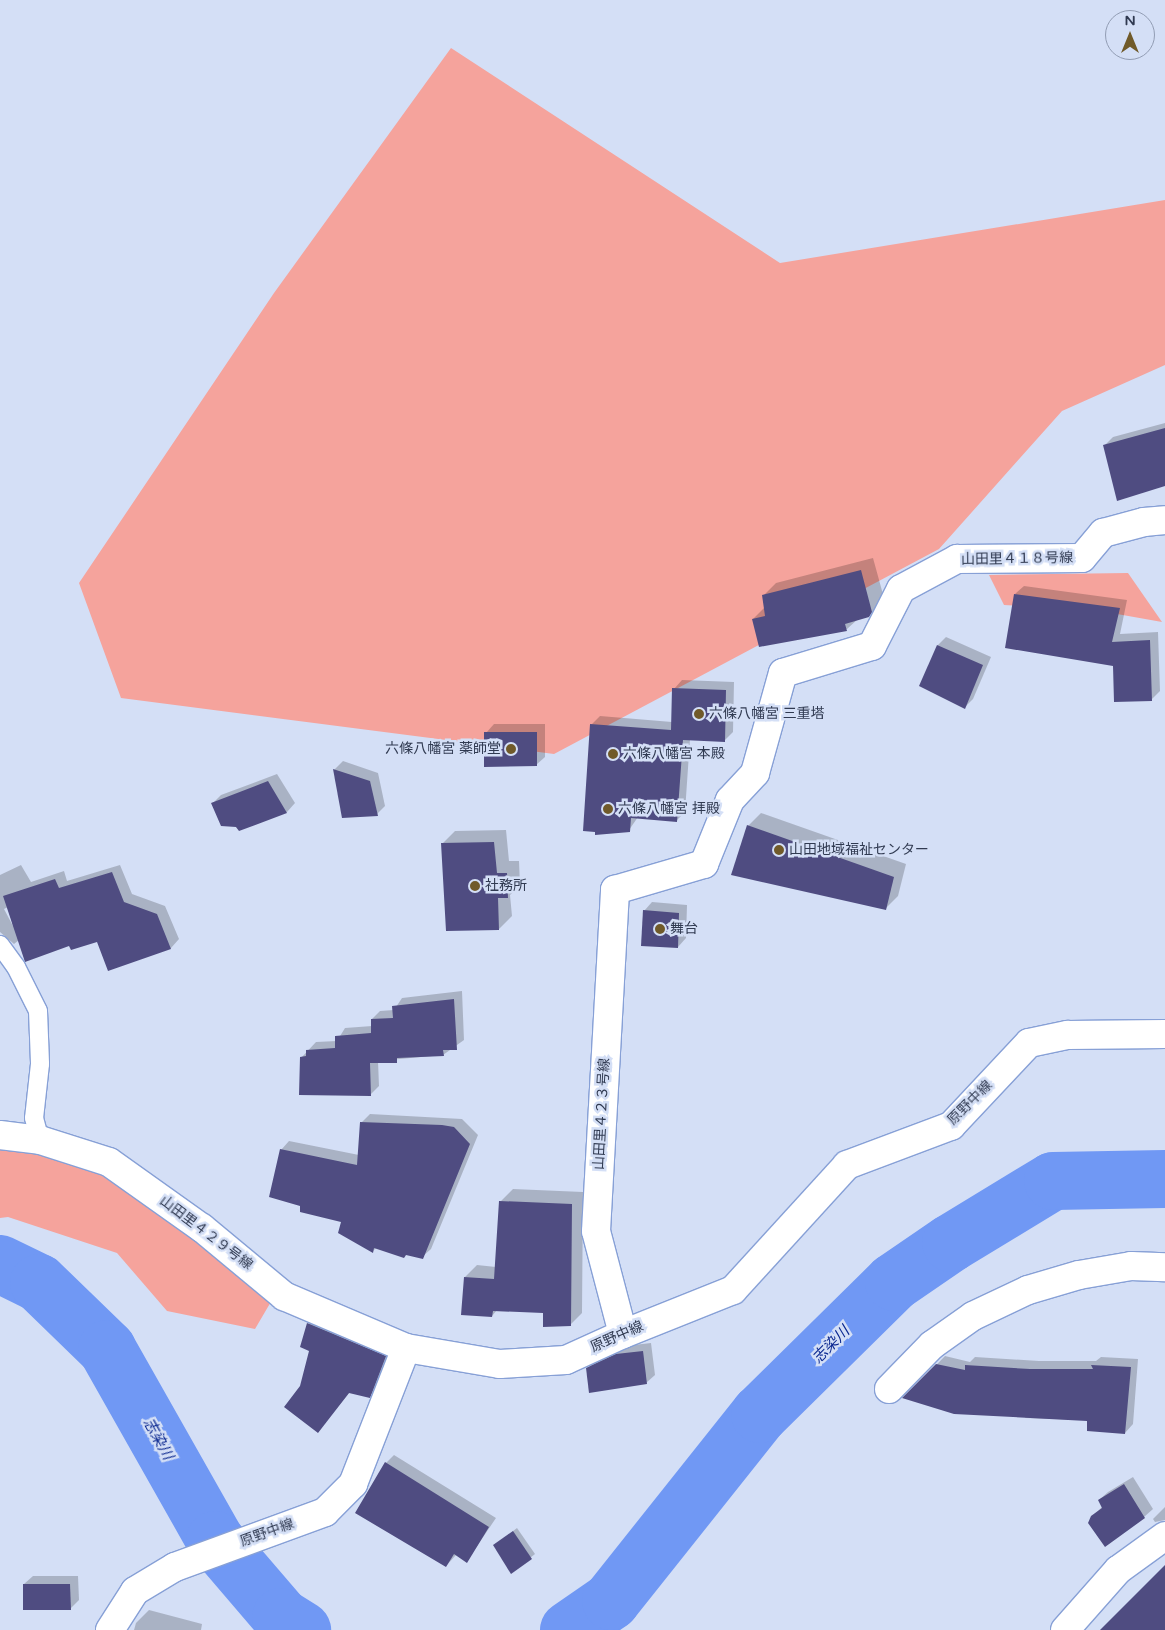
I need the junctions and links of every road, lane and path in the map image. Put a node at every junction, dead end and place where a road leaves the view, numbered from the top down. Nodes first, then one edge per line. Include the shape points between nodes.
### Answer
1 (1165, 520) edge
2 (614, 890) joint
3 (0, 945) edge
4 (1165, 1034) edge
5 (0, 1136) edge
6 (40, 1140) junction
7 (1165, 1267) edge
8 (623, 1334) junction
9 (406, 1348) junction
10 (889, 1389) dead end
11 (1165, 1536) edge
12 (110, 1630) edge
13 (1065, 1630) edge

1 - 2 street, 山田里４１８号線 via 1103,533 1082,558 957,559 901,589 872,646 783,673 755,773 730,800 704,864
2 - 8 street, 山田里４２３号線 via 596,1231
3 - 6 lane via 16,967 38,1011 40,1064 34,1118
4 - 8 street, 原野中線 via 1068,1035 1029,1043 951,1126 846,1165 733,1290
5 - 6 street, 山田里４２９号線
6 - 9 street, 山田里４２９号線 via 108,1162 202,1228 284,1296
7 - 10 street via 1131,1266 1079,1275 1028,1290 973,1316 932,1345
8 - 9 street, 原野中線 via 566,1360 500,1364
9 - 12 street, 原野中線 via 353,1484 325,1512 175,1567 135,1591
11 - 13 street via 1118,1570

